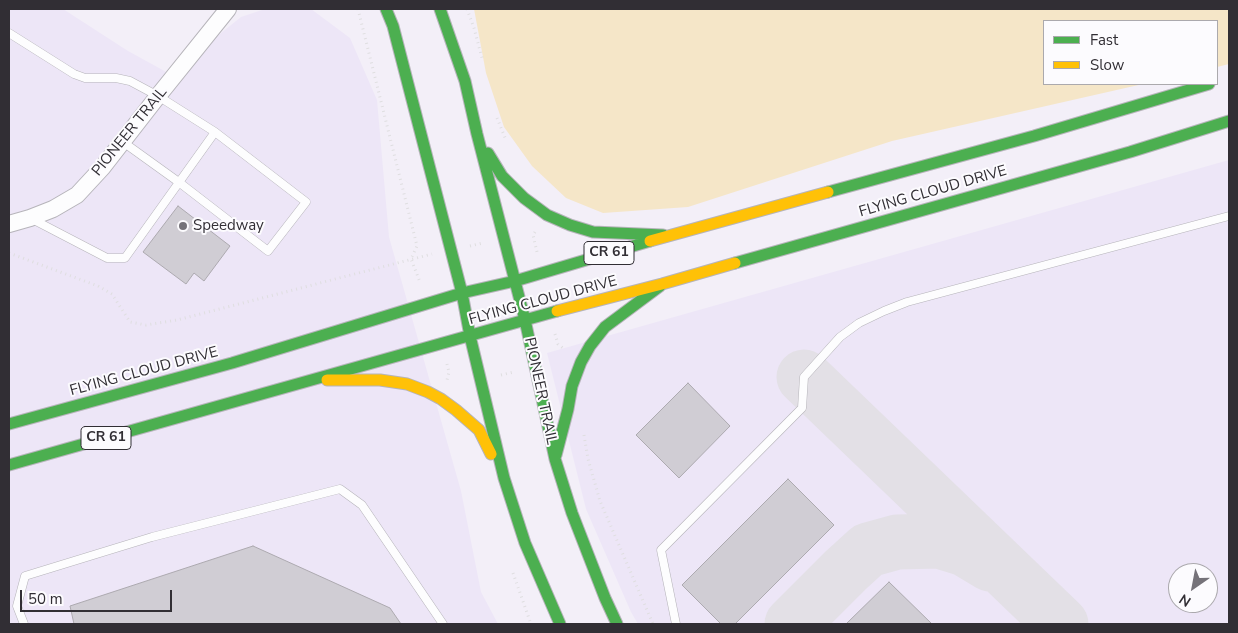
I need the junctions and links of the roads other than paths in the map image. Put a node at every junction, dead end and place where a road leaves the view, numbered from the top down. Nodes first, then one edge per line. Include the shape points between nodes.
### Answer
1 (228, 9) edge
2 (386, 9) edge
3 (440, 9) edge
4 (9, 33) edge
5 (1206, 85) edge
6 (158, 96) junction
7 (1229, 121) edge
8 (215, 132) junction
9 (477, 134) junction
10 (123, 142) junction
11 (180, 183) junction
12 (1229, 216) edge
13 (30, 218) junction
14 (9, 224) edge
15 (671, 235) junction
16 (515, 280) junction
17 (662, 284) junction
18 (462, 293) junction
19 (525, 320) junction
20 (470, 336) junction
21 (311, 381) junction
22 (9, 424) edge
23 (555, 459) junction
24 (9, 465) edge
25 (504, 478) junction
26 (24, 624) edge
27 (443, 624) edge
28 (560, 624) edge
29 (618, 624) edge
30 (676, 624) edge

1 - 6 street, PIONEER TRAIL
2 - 18 main road
3 - 9 main road, PIONEER TRAIL via 465,81
4 - 6 lane via 74,74 85,78 130,81
5 - 15 main road, FLYING CLOUD DRIVE / CR 61 via 1034,136
6 - 8 lane
6 - 10 street, PIONEER TRAIL
7 - 17 main road, FLYING CLOUD DRIVE / CR 61
8 - 11 lane
8 - 11 lane via 306,202 268,251
9 - 15 main road via 502,176 547,215 570,226 594,232
9 - 16 main road, PIONEER TRAIL
10 - 11 lane
10 - 13 street, PIONEER TRAIL via 77,195
11 - 13 lane via 125,258 107,258
12 - 30 lane via 907,302 859,323 840,337 804,377 802,408 662,550
13 - 14 street, PIONEER TRAIL
15 - 16 main road, FLYING CLOUD DRIVE / CR 61
16 - 18 main road, FLYING CLOUD DRIVE / CR 61
16 - 19 main road, PIONEER TRAIL
17 - 19 main road, FLYING CLOUD DRIVE / CR 61
17 - 23 main road via 605,327 590,346 572,386
18 - 20 main road
18 - 22 main road, FLYING CLOUD DRIVE / CR 61 via 232,363
19 - 20 main road, FLYING CLOUD DRIVE / CR 61
19 - 23 main road, PIONEER TRAIL
20 - 21 main road, FLYING CLOUD DRIVE / CR 61
20 - 25 main road
21 - 24 main road, FLYING CLOUD DRIVE / CR 61
21 - 25 main road via 380,380 407,384 428,392 456,410 478,430
23 - 29 main road, PIONEER TRAIL via 572,513
25 - 28 main road via 525,543
26 - 27 lane via 17,606 25,576 152,537 340,489 362,505

